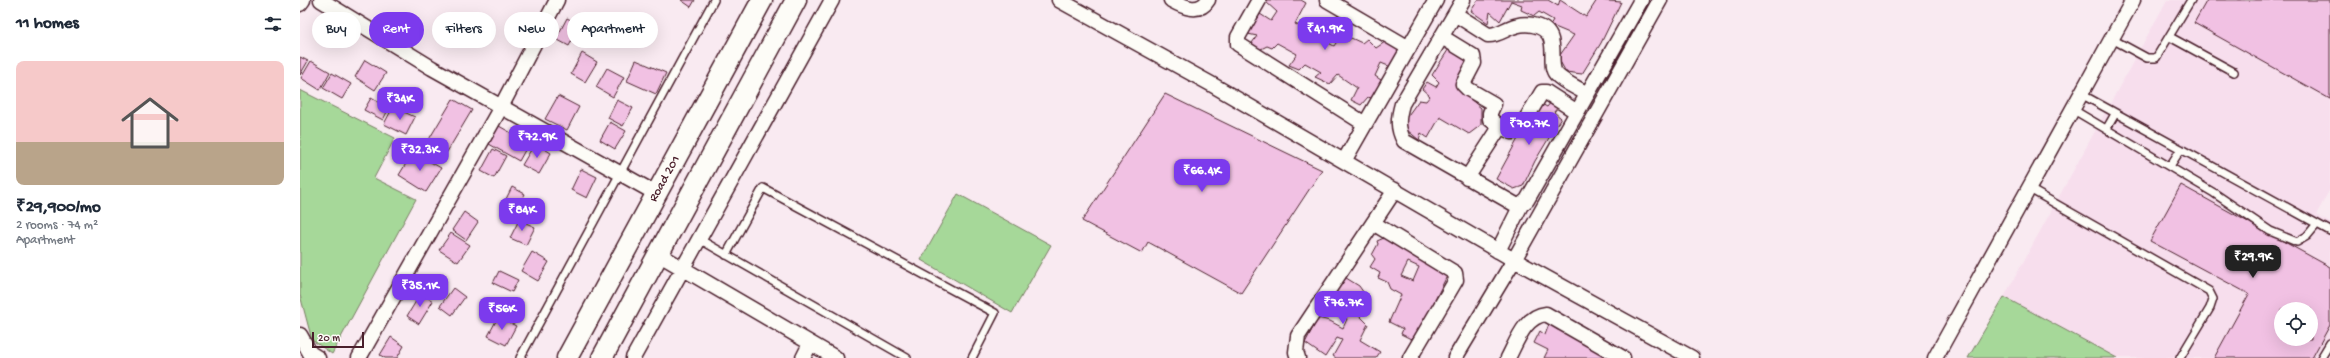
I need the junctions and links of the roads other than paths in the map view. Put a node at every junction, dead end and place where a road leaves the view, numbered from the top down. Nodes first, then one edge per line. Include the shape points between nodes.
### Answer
1 (303, 0) edge
2 (321, 0) edge
3 (557, 0) edge
4 (714, 0) edge
5 (762, 0) edge
6 (796, 0) edge
7 (832, 0) edge
8 (1171, 0) edge
9 (1208, 0) edge
10 (1260, 0) edge
11 (1328, 0) edge
12 (1436, 0) edge
13 (1463, 0) edge
14 (1641, 0) edge
15 (1660, 0) edge
16 (2133, 0) edge
17 (2191, 0) edge
18 (1066, 2) edge
19 (300, 4) edge
20 (1455, 14) junction
21 (1442, 37) junction
22 (2170, 37) junction
23 (2112, 39) junction
24 (1409, 48) junction
25 (2234, 72) dead end
26 (1587, 94) junction
27 (2081, 94) junction
28 (501, 107) junction
29 (2072, 109) junction
30 (1577, 112) junction
31 (2115, 114) junction
32 (1365, 124) junction
33 (1500, 127) junction
34 (2107, 128) junction
35 (2181, 149) junction
36 (1344, 161) junction
37 (2170, 166) junction
38 (621, 174) junction
39 (1467, 178) junction
40 (2028, 188) junction
41 (1395, 190) junction
42 (656, 194) junction
43 (1521, 205) junction
44 (1373, 223) junction
45 (2317, 224) junction
46 (2330, 231) edge
47 (699, 239) junction
48 (1498, 251) junction
49 (658, 254) junction
50 (726, 255) junction
51 (1514, 260) junction
52 (684, 267) junction
53 (300, 335) edge
54 (2330, 342) edge
55 (810, 344) junction
56 (318, 358) edge
57 (359, 358) edge
58 (520, 358) edge
59 (567, 358) edge
60 (602, 358) edge
61 (633, 358) edge
62 (803, 358) edge
63 (836, 358) edge
64 (907, 358) edge
65 (972, 358) edge
66 (1298, 358) edge
67 (1410, 358) edge
68 (1455, 358) edge
69 (1508, 358) edge
70 (1623, 358) edge
71 (1692, 358) edge
72 (1935, 358) edge
73 (2180, 358) edge
74 (2321, 358) edge

1 - 19 street
2 - 28 street
3 - 28 street
4 - 38 lane
5 - 42 main road, Road 201
6 - 49 main road
7 - 47 street
8 - 9 street via 1191,9 1198,8
10 - 32 street via 1238,37 1238,44
11 - 24 street
12 - 24 street
13 - 20 street
14 - 26 street
15 - 51 street
16 - 23 street
17 - 22 lane
18 - 36 street
20 - 21 street
20 - 26 street via 1493,36 1515,25 1534,26 1544,30 1553,47 1553,67 1556,75
21 - 33 street via 1473,56 1474,63 1463,84 1468,90 1494,104 1490,119
21 - 39 street via 1402,104 1398,127 1404,142
22 - 23 lane via 2156,58 2147,58
22 - 25 lane
23 - 27 street
24 - 32 street
26 - 30 street
27 - 29 street
27 - 31 lane
28 - 38 street
28 - 57 street
29 - 34 lane
29 - 40 street
30 - 33 street via 1542,92 1520,129 1512,132
30 - 43 street via 1527,200
31 - 34 lane
31 - 35 lane
32 - 36 street
33 - 39 street
34 - 37 lane
35 - 37 lane
35 - 45 lane
36 - 41 street
37 - 45 lane via 2270,231 2297,242 2307,236
38 - 42 street
38 - 58 lane
39 - 43 street via 1511,203
40 - 72 street
40 - 73 lane via 2209,291 2213,299 2210,308 2180,354
41 - 44 street
41 - 48 street
42 - 59 main road, Road 201
43 - 48 street
44 - 66 street via 1298,336
44 - 67 street via 1456,276
45 - 46 lane
47 - 50 lane
47 - 52 street
48 - 51 street
49 - 52 street
49 - 60 main road
50 - 64 lane
50 - 65 lane via 764,188 995,313
51 - 68 street
51 - 71 street
52 - 55 street
52 - 61 street
53 - 56 street via 310,353
54 - 74 lane
55 - 62 street
55 - 63 street
69 - 70 street via 1526,325 1532,319 1546,314

